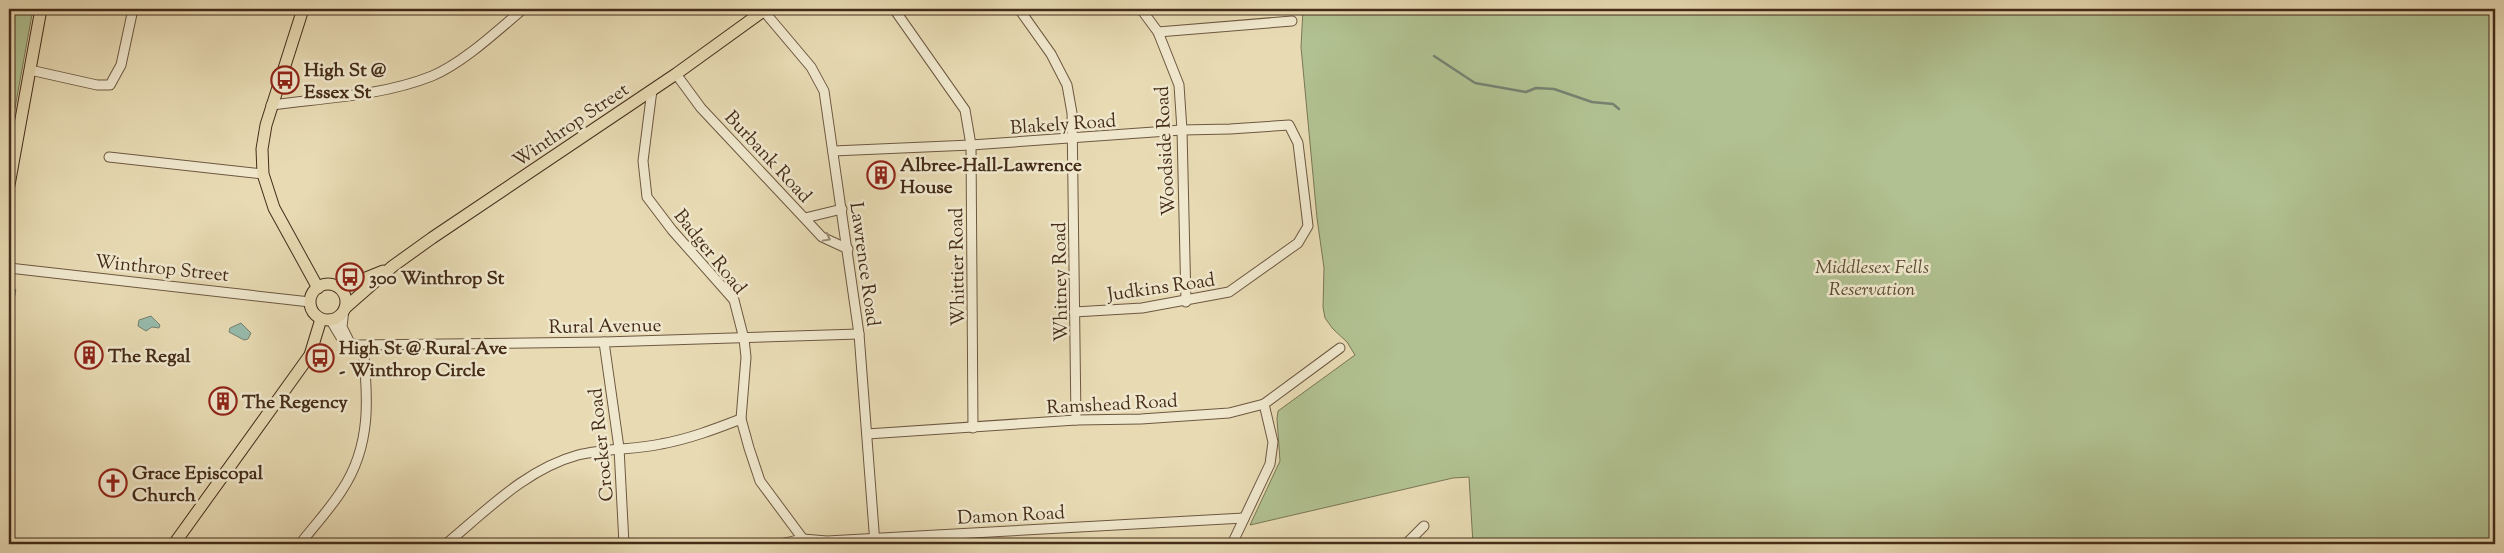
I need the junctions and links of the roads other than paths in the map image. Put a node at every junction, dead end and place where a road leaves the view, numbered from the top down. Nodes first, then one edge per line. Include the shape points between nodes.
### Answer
1 (40, 9) edge
2 (133, 9) edge
3 (303, 9) edge
4 (764, 9) edge
5 (894, 9) edge
6 (1019, 9) edge
7 (1141, 9) edge
8 (517, 11) edge
9 (1292, 21) dead end
10 (1158, 32) junction
11 (30, 70) junction
12 (676, 74) junction
13 (652, 90) junction
14 (271, 105) junction
15 (1182, 130) junction
16 (1292, 131) joint
17 (1072, 139) junction
18 (971, 145) junction
19 (833, 151) junction
20 (109, 157) dead end
21 (262, 174) junction
22 (9, 185) edge
23 (842, 209) junction
24 (804, 218) junction
25 (848, 248) junction
26 (393, 266) junction
27 (9, 268) edge
28 (318, 288) junction
29 (341, 288) junction
30 (310, 302) junction
31 (1186, 302) junction
32 (344, 308) junction
33 (1074, 312) junction
34 (326, 319) junction
35 (859, 334) junction
36 (744, 338) junction
37 (604, 342) junction
38 (352, 345) junction
39 (363, 346) junction
40 (1340, 348) dead end
41 (1264, 404) junction
42 (741, 419) junction
43 (1076, 420) junction
44 (973, 428) junction
45 (867, 434) junction
46 (619, 448) junction
47 (1244, 518) junction
48 (1424, 526) dead end
49 (803, 539) junction
50 (875, 541) edge
51 (174, 544) edge
52 (300, 544) edge
53 (446, 544) edge
54 (624, 544) edge
55 (780, 544) edge
56 (1232, 544) edge
57 (1406, 544) edge

1 - 11 main road
2 - 11 street via 121,65 110,85
3 - 14 main road
4 - 12 main road, Winthrop Street
4 - 19 street, Lawrence Road via 818,78 824,91
5 - 18 street, Whittier Road via 965,110
6 - 17 street, Whitney Road via 1051,54 1067,85
7 - 10 street, Woodside Road
8 - 14 street via 462,58 433,75 394,87
9 - 10 street
10 - 15 street, Woodside Road via 1178,85
11 - 22 main road
12 - 13 main road, Winthrop Street
12 - 24 street, Burbank Road via 701,108
13 - 26 main road, Winthrop Street
13 - 36 street, Badger Road via 642,161 646,197 734,300
14 - 21 main road via 262,149
15 - 16 street, Blakely Road via 1289,125
15 - 17 street, Blakely Road
15 - 31 street, Woodside Road
16 - 31 street, Judkins Road via 1298,143 1308,226 1298,243 1229,292
17 - 18 street, Blakely Road
17 - 33 street, Whitney Road
18 - 19 street, Blakely Road
18 - 44 street, Whittier Road
19 - 23 street, Lawrence Road
20 - 21 street
21 - 28 main road via 274,208
23 - 24 street
23 - 25 street, Lawrence Road
24 -> 25 street, Burbank Road via 822,237
25 - 35 street, Lawrence Road
26 - 29 main road, Winthrop Street
26 - 32 main road, Winthrop Street
27 - 30 street, Winthrop Street
28 - 29 main road via 329,284
28 - 30 main road
29 - 32 main road via 345,296
30 - 34 main road via 314,313
31 - 33 street, Judkins Road
32 - 34 main road via 339,315
32 - 38 street via 342,326
33 - 43 street, Whitney Road
34 - 38 street via 340,338
34 - 51 main road via 310,355
35 - 36 street, Rural Avenue
35 - 45 street, Lawrence Road
36 - 37 street, Rural Avenue
36 - 42 street, Badger Road via 746,357
37 - 39 street, Rural Avenue
37 - 46 street, Crocker Road
38 - 39 street, Rural Avenue
39 - 52 street via 367,410 360,454 341,492
40 - 41 street, Ramshead Road
41 - 43 street, Ramshead Road via 1228,413
41 - 47 street via 1273,442 1270,464
42 - 46 street via 660,445
42 - 49 street, Badger Road via 760,481
43 - 44 street, Ramshead Road
44 - 45 street, Ramshead Road
45 - 50 street, Lawrence Road
46 - 53 street via 577,456 542,470 502,497
46 - 54 street, Crocker Road
47 - 50 street, Damon Road
47 - 56 street
48 - 57 street
49 - 50 street, Damon Road
49 - 55 street, Damon Road

